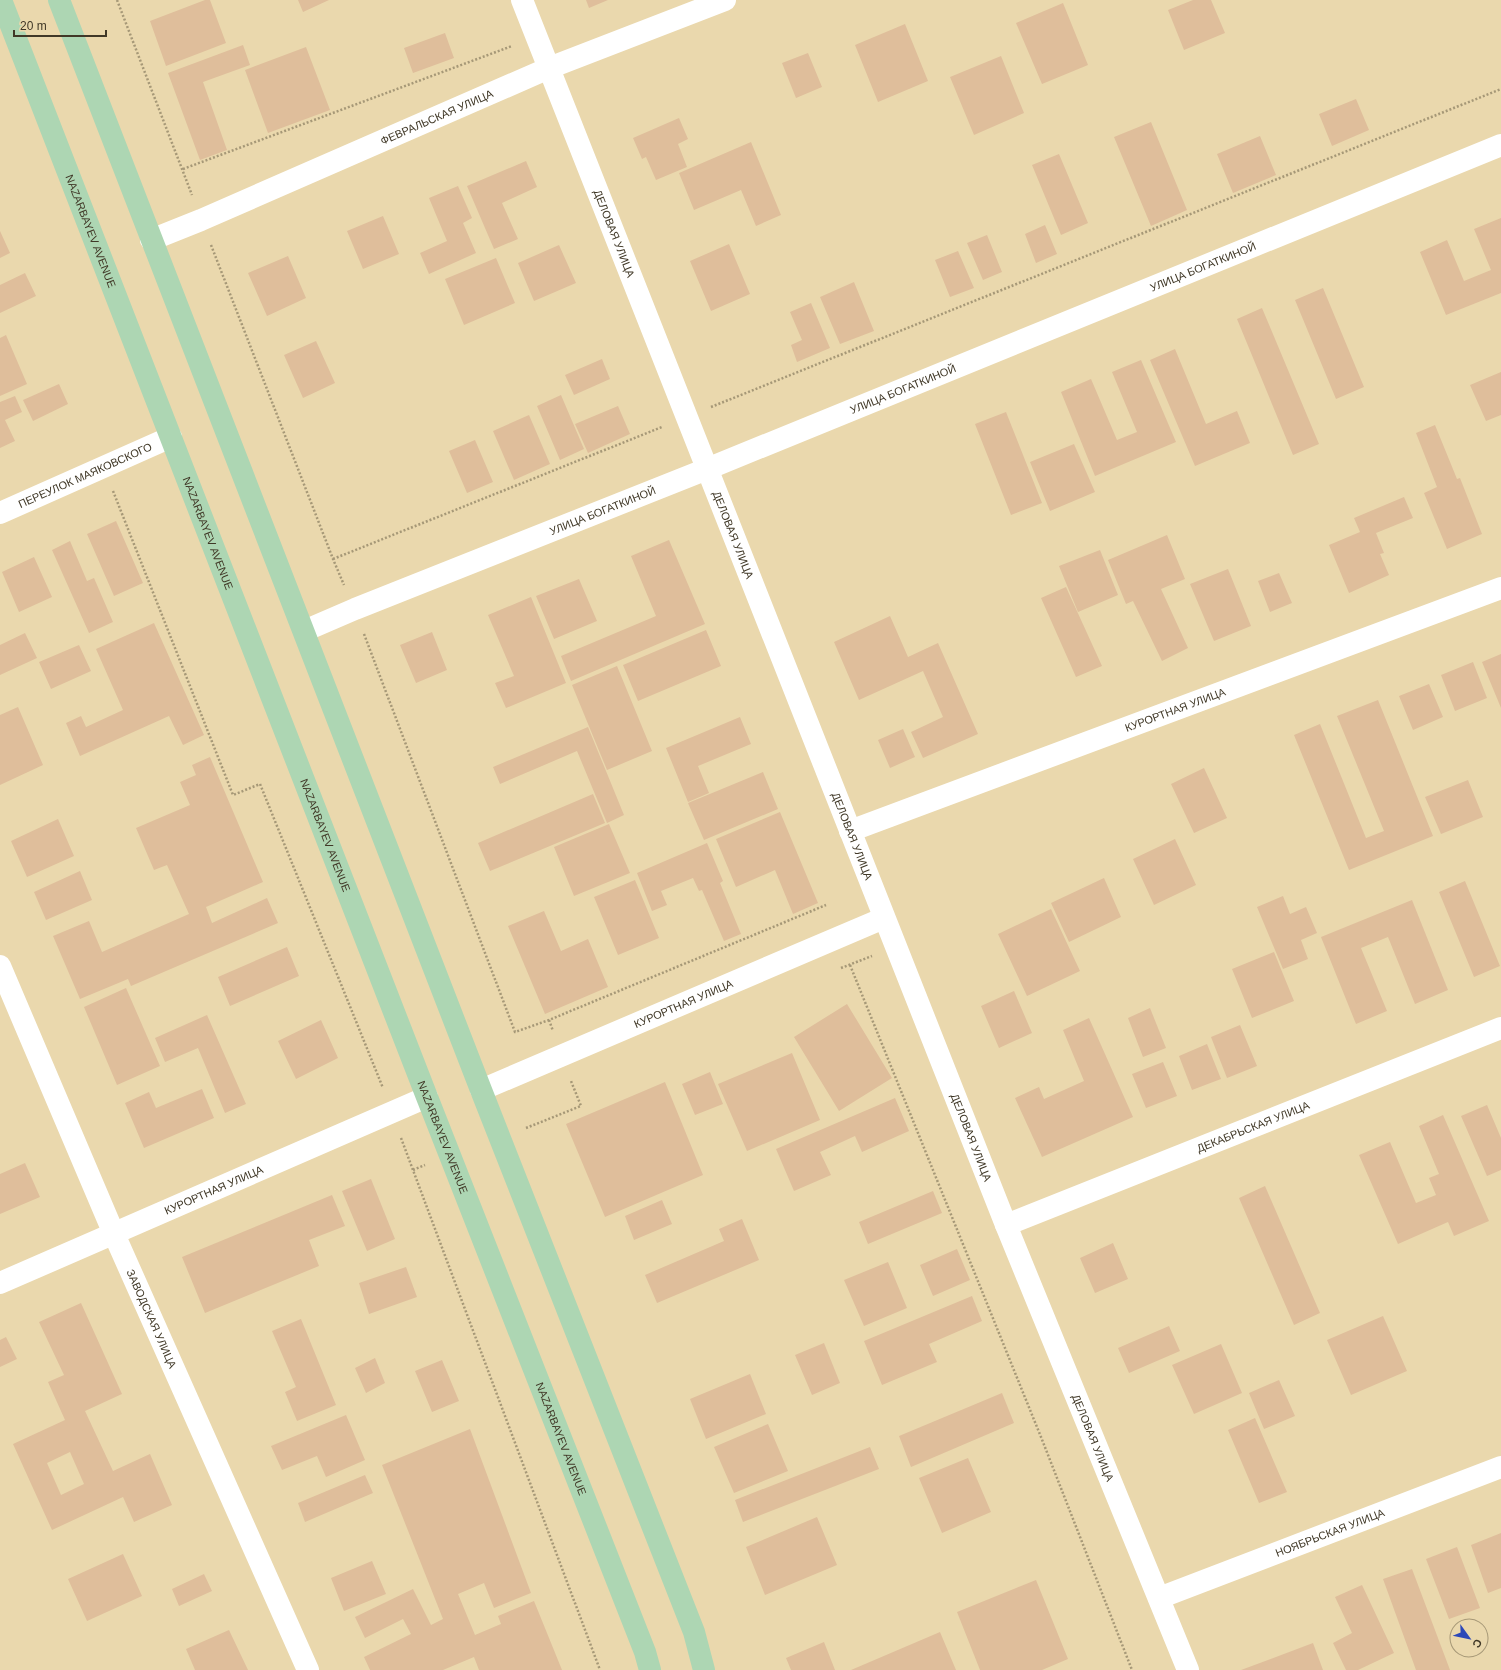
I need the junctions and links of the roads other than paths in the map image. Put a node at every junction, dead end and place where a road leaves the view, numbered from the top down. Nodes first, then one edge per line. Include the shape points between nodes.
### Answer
1 (1, 0) edge
2 (59, 0) edge
3 (522, 0) edge
4 (725, 0) edge
5 (549, 68) junction
6 (1501, 145) edge
7 (151, 240) junction
8 (171, 437) junction
9 (707, 469) junction
10 (0, 513) edge
11 (1501, 588) edge
12 (304, 631) junction
13 (850, 831) junction
14 (884, 918) junction
15 (0, 966) edge
16 (1501, 1028) edge
17 (481, 1090) junction
18 (427, 1097) junction
19 (1006, 1226) junction
20 (114, 1234) junction
21 (0, 1283) edge
22 (1501, 1467) edge
23 (1159, 1598) junction
24 (308, 1670) edge
25 (650, 1670) edge
26 (704, 1670) edge
27 (1188, 1670) edge

1 - 8 main road, NAZARBAYEV AVENUE
2 - 7 main road
3 - 5 street, ДЕЛОВАЯ УЛИЦА
4 - 5 street, ФЕВРАЛЬСКАЯ УЛИЦА
5 - 7 street, ФЕВРАЛЬСКАЯ УЛИЦА
5 - 9 street, ДЕЛОВАЯ УЛИЦА
6 - 9 street, УЛИЦА БОГАТКИНОЙ
7 - 12 main road
8 - 10 street, ПЕРЕУЛОК МАЯКОВСКОГО
8 - 18 main road, NAZARBAYEV AVENUE
9 - 12 street, УЛИЦА БОГАТКИНОЙ
9 - 13 street, ДЕЛОВАЯ УЛИЦА
11 - 13 street, КУРОРТНАЯ УЛИЦА
12 - 17 main road
13 - 14 street, ДЕЛОВАЯ УЛИЦА
14 - 17 street, КУРОРТНАЯ УЛИЦА
14 - 19 street, ДЕЛОВАЯ УЛИЦА
15 - 20 street, ЗАВОДСКАЯ УЛИЦА
16 - 19 street, ДЕКАБРЬСКАЯ УЛИЦА
17 - 26 main road via 694,1632
18 - 20 street, КУРОРТНАЯ УЛИЦА
18 - 25 main road, NAZARBAYEV AVENUE
19 - 23 street, ДЕЛОВАЯ УЛИЦА
20 - 21 street, КУРОРТНАЯ УЛИЦА
20 - 24 street, ЗАВОДСКАЯ УЛИЦА
22 - 23 street, НОЯБРЬСКАЯ УЛИЦА
23 - 27 street, ДЕЛОВАЯ УЛИЦА

